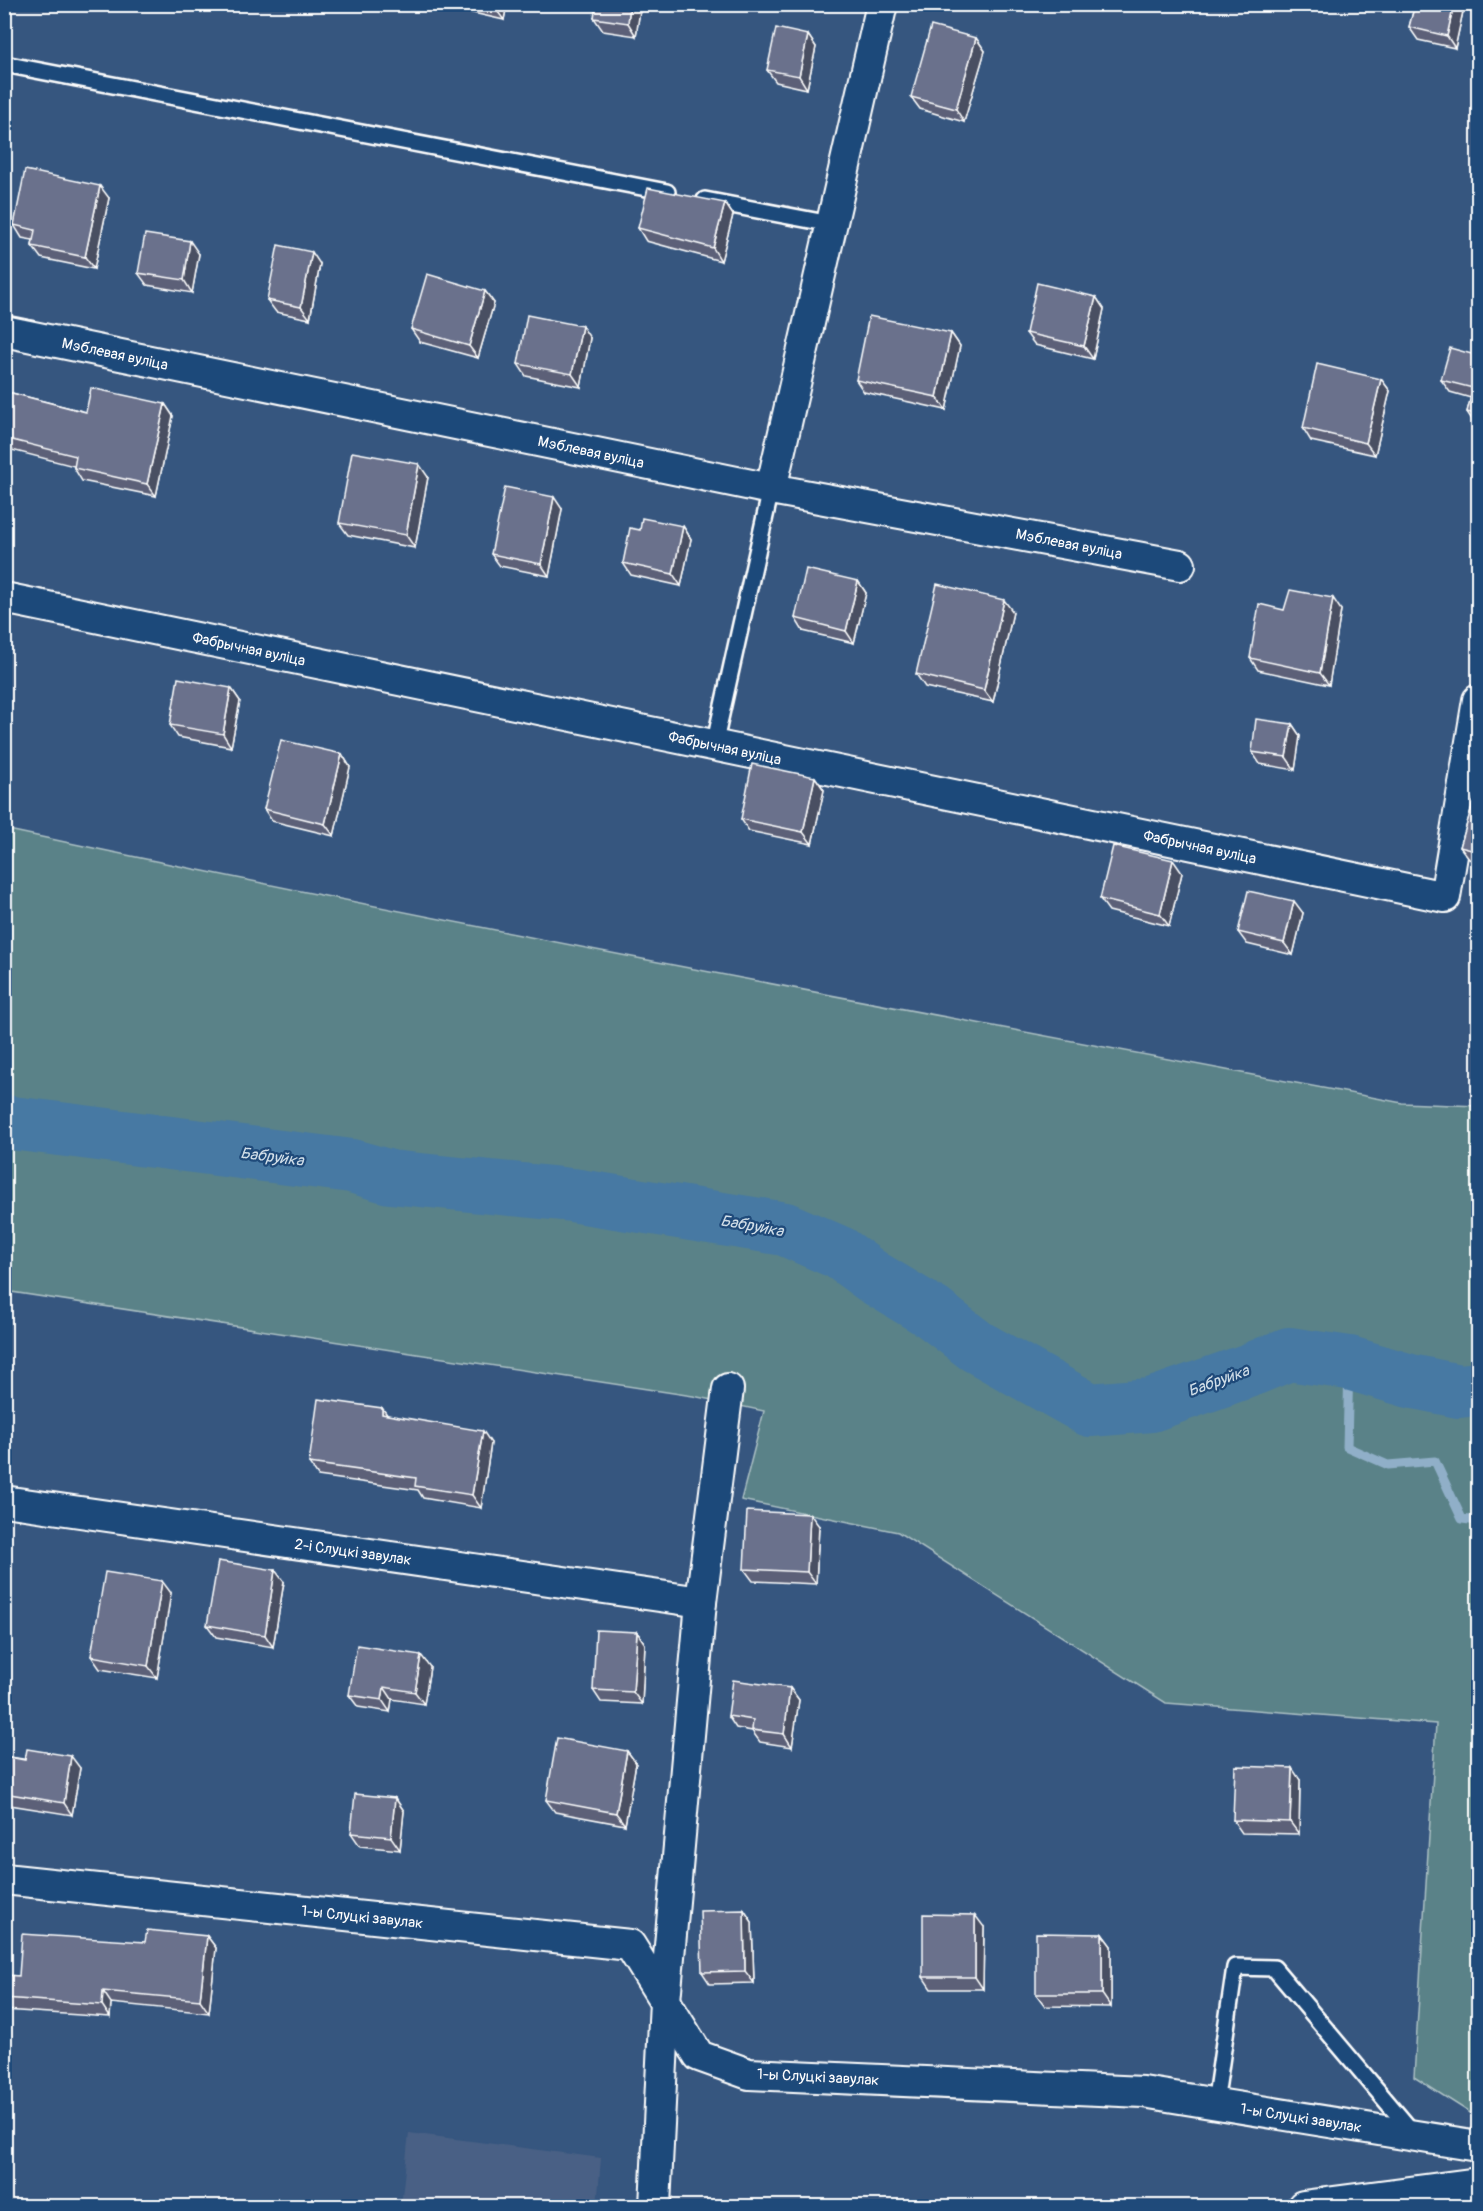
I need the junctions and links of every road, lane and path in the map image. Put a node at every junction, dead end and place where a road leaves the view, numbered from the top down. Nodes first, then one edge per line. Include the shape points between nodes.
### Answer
1 (882, 4) edge
2 (4, 64) edge
3 (831, 224) junction
4 (4, 332) edge
5 (771, 489) junction
6 (1180, 565) dead end
7 (4, 598) edge
8 (1479, 700) edge
9 (714, 746) junction
10 (728, 1389) dead end
11 (4, 1501) edge
12 (701, 1602) junction
13 (4, 1879) edge
14 (665, 2001) junction
15 (1215, 2104) junction
16 (1416, 2136) junction
17 (1479, 2146) edge
18 (1479, 2183) edge
19 (655, 2206) edge
20 (1303, 2206) edge

1 - 3 street
2 - 3 lane
3 - 5 street
4 - 5 street, Мэблевая вуліца
5 - 6 street, Мэблевая вуліца
5 - 9 lane
7 - 9 street, Фабрычная вуліца
8 - 9 street, Фабрычная вуліца via 1445,897
10 - 12 street
11 - 12 street, 2-і Слуцкі завулак
12 - 14 street
13 - 14 street, 1-ы Слуцкі завулак via 630,1945
14 - 15 street, 1-ы Слуцкі завулак via 699,2056 749,2074 1143,2092
14 - 19 street
15 - 16 street, 1-ы Слуцкі завулак
15 - 16 lane via 1235,1967 1274,1968
16 - 17 street, 1-ы Слуцкі завулак
18 - 20 street

